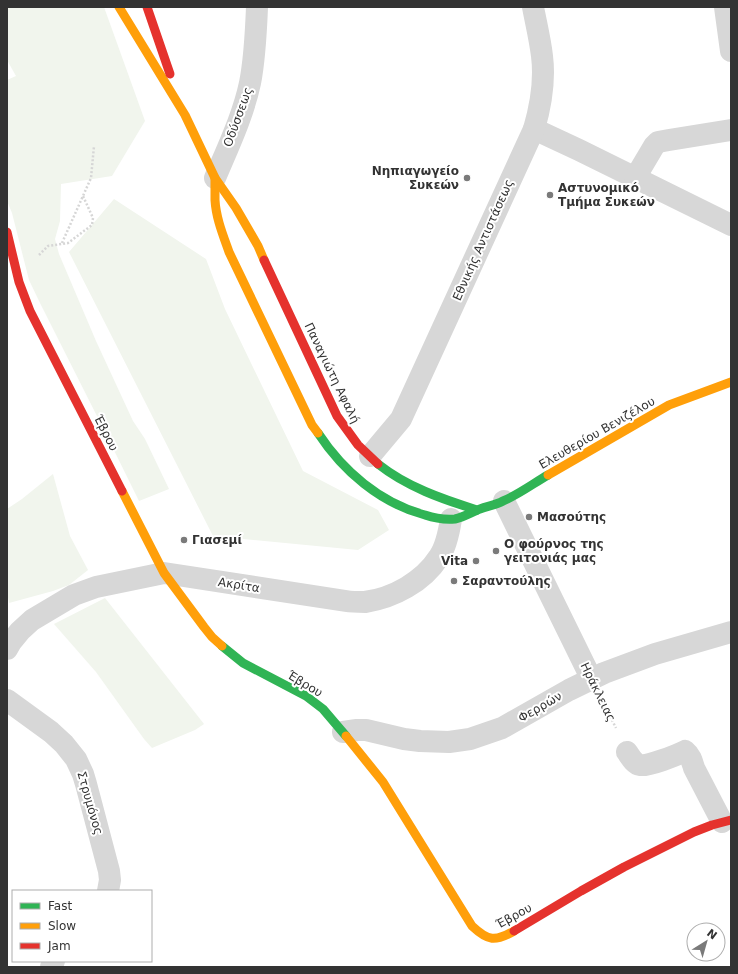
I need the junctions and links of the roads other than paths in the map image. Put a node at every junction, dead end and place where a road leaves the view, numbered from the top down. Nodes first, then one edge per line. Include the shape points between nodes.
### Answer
1 (118, 7) edge
2 (147, 7) edge
3 (257, 7) edge
4 (533, 7) edge
5 (725, 7) edge
6 (731, 51) edge
7 (185, 115) junction
8 (534, 128) junction
9 (731, 130) edge
10 (215, 178) junction
11 (635, 178) junction
12 (731, 225) edge
13 (7, 232) edge
14 (731, 382) edge
15 (370, 456) junction
16 (504, 501) junction
17 (477, 510) junction
18 (451, 520) junction
19 (164, 574) junction
20 (731, 632) edge
21 (7, 649) edge
22 (591, 678) junction
23 (7, 700) edge
24 (343, 732) junction
25 (627, 752) road end
26 (726, 821) edge
27 (108, 890) edge

1 - 7 street, Παναγιώτη Αφαλή
2 - 7 street, Παναγιώτη Αφαλή
3 - 10 street, Οδύσσεως via 254,60 246,99
4 - 8 street, Εθνικής Αντιστάσεως via 542,56 543,79 541,101
5 - 6 street
7 - 10 street, Παναγιώτη Αφαλή
8 - 11 street
8 - 15 street, Εθνικής Αντιστάσεως via 401,419
9 - 11 street via 658,142
10 - 15 street, Παναγιώτη Αφαλή via 258,246 344,429
10 - 18 street, Παναγιώτη Αφαλή via 215,200 221,230 232,260 306,415 319,436 349,469 390,502 411,512
11 - 12 street
13 - 19 street, Έβρου via 16,276 24,299
14 - 16 street, Ελευθερίου Βενιζέλου via 669,405
15 - 17 street, Παναγιώτη Αφαλή via 403,481 428,493
16 - 17 street, Ελευθερίου Βενιζέλου
16 - 22 street, Ηράκλειας
17 - 18 street, Παναγιώτη Αφαλή
18 - 19 street, Ακρίτα via 443,550 429,570 405,588 362,602
19 - 21 street, Ακρίτα via 74,595 32,620
19 - 24 street, Έβρου via 212,637 226,650 243,663 306,696 323,709
20 - 22 street, Φερρών via 655,654
22 - 24 street, Φερρών via 506,726 470,739 420,742 366,730
23 - 27 street, Στρυμόνος via 43,724 70,751 80,767 108,871
24 - 26 street, Έβρου via 402,810 472,926 481,935 489,938 506,935 628,865 686,836
25 - 26 street via 641,766 685,751

